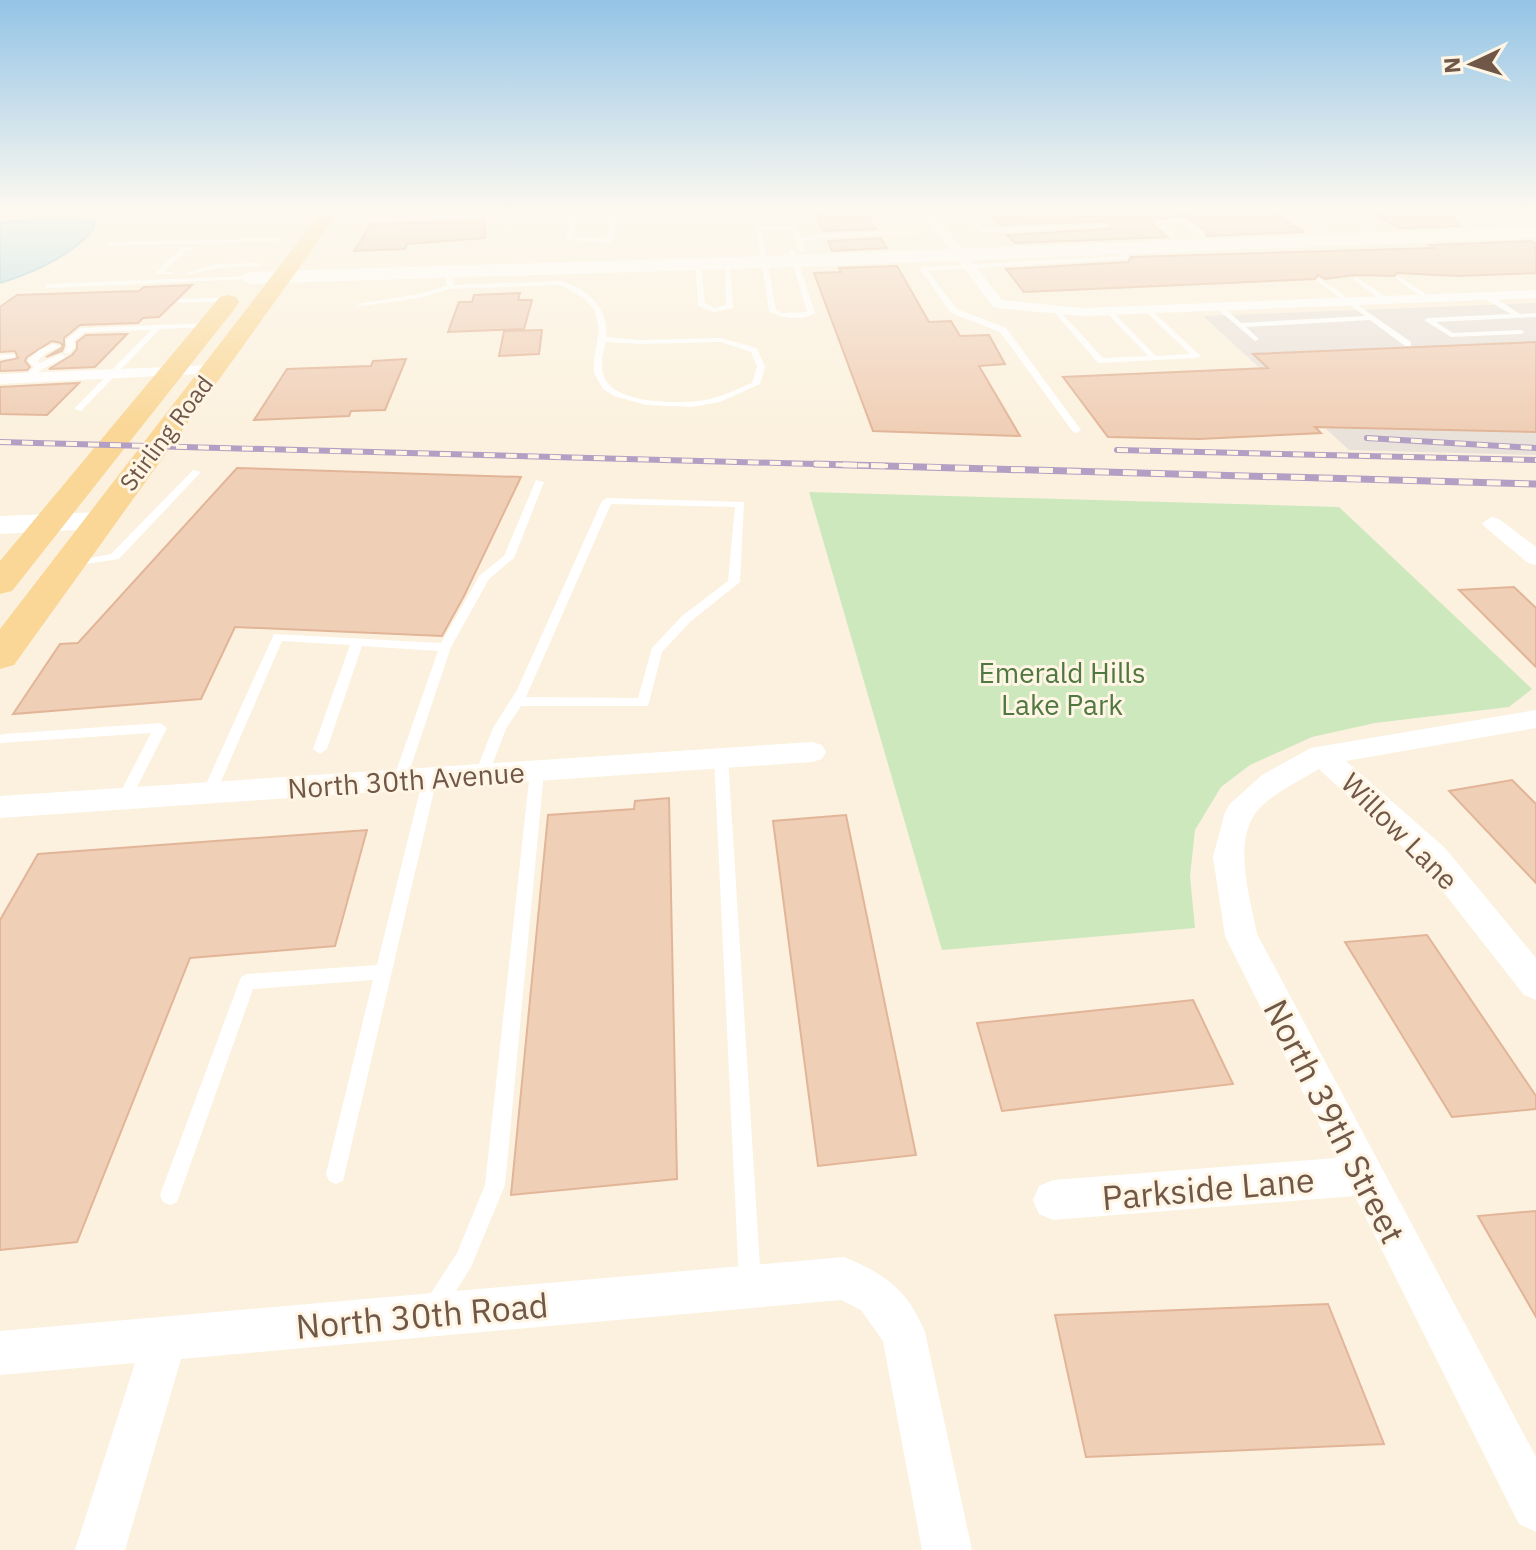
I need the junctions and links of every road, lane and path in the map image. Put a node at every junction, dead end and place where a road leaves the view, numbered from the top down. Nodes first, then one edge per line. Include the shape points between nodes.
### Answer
1 (96, 283) edge
2 (249, 283) edge
3 (261, 283) edge
4 (440, 283) edge
5 (561, 283) edge
6 (699, 283) edge
7 (729, 283) edge
8 (768, 283) edge
9 (804, 283) edge
10 (934, 283) edge
11 (981, 283) edge
12 (1323, 283) edge
13 (1362, 283) edge
14 (1406, 283) edge
15 (47, 286) dead end
16 (1536, 294) edge
17 (1486, 296) junction
18 (231, 299) junction
19 (1430, 299) junction
20 (1387, 300) junction
21 (181, 301) dead end
22 (1348, 302) junction
23 (361, 304) dead end
24 (998, 304) junction
25 (1219, 307) junction
26 (1057, 310) junction
27 (1149, 310) junction
28 (1110, 311) junction
29 (1536, 315) edge
30 (1519, 316) junction
31 (1372, 318) junction
32 (978, 321) junction
33 (210, 325) junction
34 (1239, 325) junction
35 (158, 327) junction
36 (1521, 332) dead end
37 (603, 339) junction
38 (1255, 339) dead end
39 (1408, 344) dead end
40 (12, 356) dead end
41 (0, 357) edge
42 (50, 358) junction
43 (1154, 358) junction
44 (213, 370) junction
45 (171, 372) junction
46 (112, 374) junction
47 (0, 379) edge
48 (78, 409) dead end
49 (1076, 430) dead end
50 (196, 472) dead end
51 (539, 482) dead end
52 (1492, 523) dead end
53 (0, 525) edge
54 (94, 528) junction
55 (42, 531) junction
56 (0, 540) edge
57 (1536, 558) edge
58 (67, 565) junction
59 (0, 583) edge
60 (357, 642) junction
61 (445, 647) junction
62 (0, 656) edge
63 (517, 701) junction
64 (1536, 719) edge
65 (4, 739) dead end
66 (320, 749) dead end
67 (812, 752) dead end
68 (1321, 755) junction
69 (721, 758) junction
70 (537, 771) junction
71 (482, 774) junction
72 (430, 778) junction
73 (400, 780) junction
74 (209, 793) junction
75 (124, 799) junction
76 (0, 807) edge
77 (384, 972) junction
78 (1536, 984) edge
79 (336, 1174) dead end
80 (1363, 1176) junction
81 (170, 1195) dead end
82 (1053, 1200) dead end
83 (750, 1286) junction
84 (429, 1314) junction
85 (165, 1338) junction
86 (0, 1353) edge
87 (1536, 1507) edge
88 (100, 1550) edge
89 (947, 1550) edge

1 - 15 lane
2 - 18 main road, Stirling Road
3 - 44 main road, Stirling Road
4 - 23 lane via 420,296
5 - 37 lane via 577,287 597,305
6 - 7 lane via 701,304 722,310 730,306
8 - 9 lane via 773,311 808,315
10 - 32 lane via 954,311
11 - 24 street
12 - 22 lane
13 - 20 lane
14 - 19 lane
16 - 17 street
17 - 19 street
17 - 30 lane
18 - 21 lane
18 - 33 main road, Stirling Road
19 - 20 street
20 - 22 street
22 - 25 street
22 - 31 lane
24 - 26 street
24 - 32 lane
25 - 27 street
25 - 34 lane
26 - 28 street
26 - 43 lane via 1101,361
27 - 28 street
27 - 43 lane via 1197,356
28 - 43 lane
29 - 30 lane
30 - 36 lane via 1428,320 1451,335
31 - 34 lane
31 - 39 lane
32 - 49 lane via 1003,330
33 - 35 lane
33 - 45 main road, Stirling Road
34 - 38 lane
35 - 42 lane via 83,330
35 - 46 lane
37 - 37 lane via 597,356 600,379 610,392 635,400 704,403 756,384 761,367 754,350 721,340
40 - 41 lane
42 - 46 street
42 - 47 street
44 - 45 street
44 - 54 main road, Stirling Road
45 - 46 street
45 - 55 main road, Stirling Road
46 - 48 lane
50 - 58 lane via 115,557
51 - 61 lane via 509,558 484,577
52 - 57 street
53 - 55 street
54 - 55 street
54 - 58 main road, Stirling Road
55 - 56 street
55 - 59 main road, Stirling Road
58 - 62 main road, Stirling Road
60 - 61 lane
60 - 66 lane
60 - 74 lane via 278,637
61 - 73 lane
63 - 63 lane via 607,501 740,504 734,582 686,619 656,651 643,703
63 - 71 lane
64 - 68 street
65 - 75 lane via 160,728
67 - 69 street, North 30th Avenue
68 - 78 street, Willow Lane via 1434,857
68 - 80 street, North 39th Street via 1272,783 1240,812 1228,857 1241,936
69 - 70 street, North 30th Avenue
69 - 83 lane
70 - 71 street, North 30th Avenue
70 - 84 lane via 495,1185 464,1260
71 - 72 street, North 30th Avenue
72 - 73 street, North 30th Avenue
72 - 77 lane
73 - 74 street, North 30th Avenue
74 - 75 street, North 30th Avenue
75 - 76 street, North 30th Avenue
77 - 79 lane
77 - 81 lane via 247,982
80 - 82 street, Parkside Lane
80 - 87 street, North 39th Street
83 - 84 street, North 30th Road
83 - 89 street, North 30th Road via 844,1278 876,1295 903,1332
84 - 85 street, North 30th Road
85 - 86 street, North 30th Road
85 - 88 street

